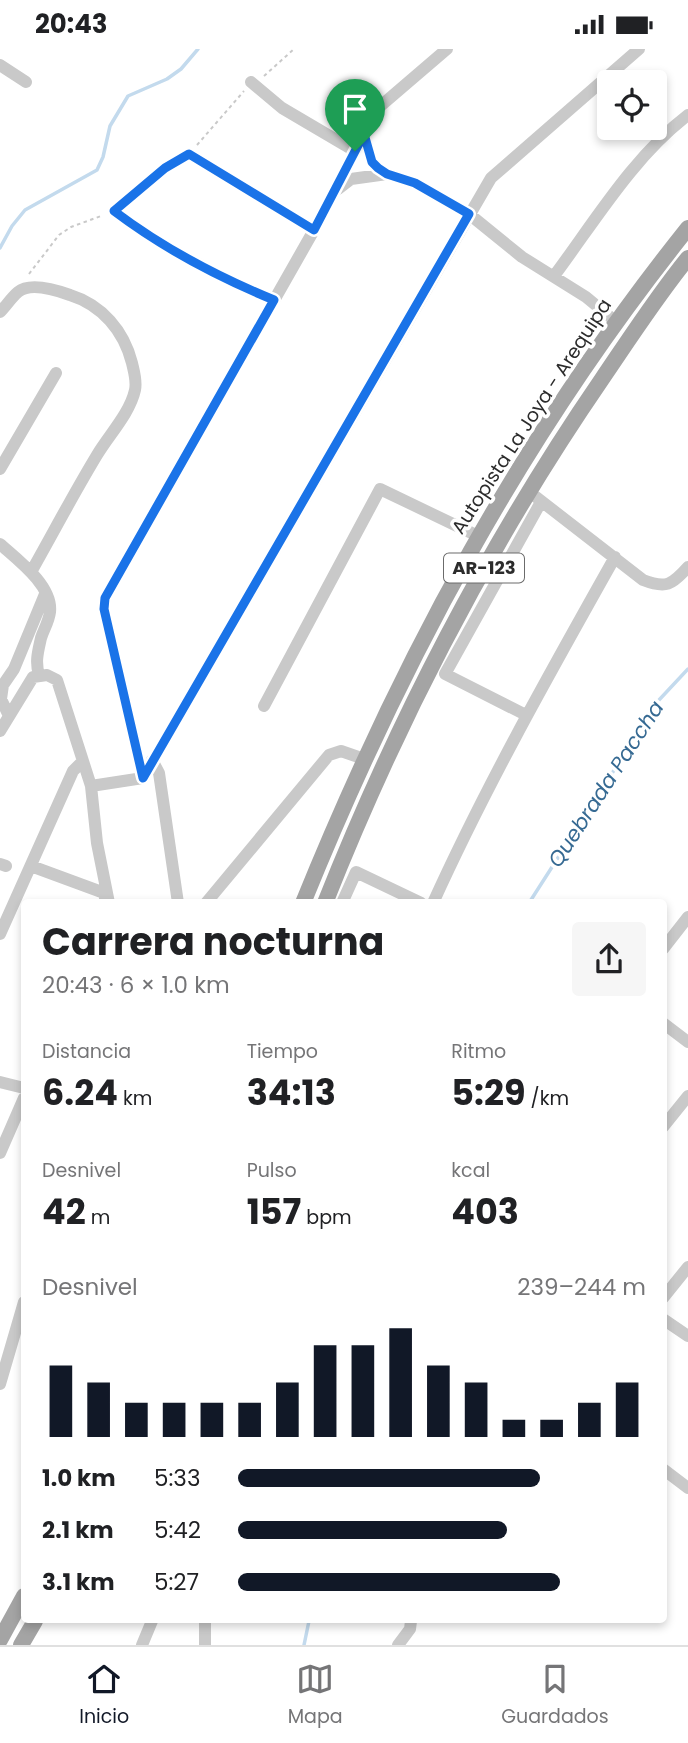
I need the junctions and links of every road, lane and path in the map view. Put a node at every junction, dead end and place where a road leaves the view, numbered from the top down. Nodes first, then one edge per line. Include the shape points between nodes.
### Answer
1 (294, 49) edge
2 (447, 49) edge
3 (639, 49) edge
4 (0, 65) edge
5 (26, 82) dead end
6 (251, 82) junction
7 (688, 115) edge
8 (364, 134) junction
9 (355, 151) junction
10 (189, 154) junction
11 (387, 174) junction
12 (334, 191) junction
13 (114, 211) junction
14 (469, 214) junction
15 (688, 228) edge
16 (314, 230) junction
17 (688, 258) edge
18 (554, 276) junction
19 (20, 291) junction
20 (274, 300) junction
21 (0, 312) edge
22 (615, 321) junction
23 (56, 373) dead end
24 (0, 469) edge
25 (535, 496) junction
26 (478, 536) junction
27 (0, 544) edge
28 (615, 557) junction
29 (688, 567) edge
30 (32, 572) junction
31 (45, 594) junction
32 (39, 675) junction
33 (264, 706) dead end
34 (526, 715) junction
35 (9, 716) junction
36 (0, 731) edge
37 (364, 759) junction
38 (152, 760) junction
39 (82, 762) junction
40 (143, 778) junction
41 (90, 786) junction
42 (32, 866) junction
43 (105, 899) edge
44 (107, 899) edge
45 (177, 899) edge
46 (208, 899) edge
47 (305, 899) edge
48 (327, 899) edge
49 (344, 899) edge
50 (413, 899) edge
51 (435, 899) edge
52 (688, 917) edge
53 (0, 934) edge
54 (667, 944) edge
55 (667, 1026) edge
56 (688, 1042) edge
57 (0, 1082) edge
58 (21, 1087) edge
59 (688, 1096) edge
60 (21, 1105) edge
61 (667, 1122) edge
62 (0, 1153) edge
63 (688, 1267) edge
64 (667, 1293) edge
65 (21, 1312) edge
66 (667, 1322) edge
67 (688, 1336) edge
68 (0, 1384) edge
69 (667, 1471) edge
70 (685, 1480) edge
71 (21, 1601) edge
72 (33, 1623) edge
73 (151, 1623) edge
74 (205, 1623) edge
75 (411, 1623) edge
76 (0, 1640) edge
77 (21, 1645) edge
78 (142, 1645) edge
79 (205, 1645) edge
80 (398, 1645) edge

1 - 6 path via 261,79
2 - 8 street via 377,110
3 - 14 street via 491,178
4 - 5 street
6 - 9 street via 282,108
6 - 10 path
7 - 18 street via 641,160
8 - 9 street
8 - 11 street via 372,162
9 - 12 street
10 - 13 street
10 - 16 street
11 - 12 street via 351,179
11 - 14 street via 415,183
12 - 16 street
13 - 19 path via 59,235
13 - 20 street via 217,275
14 - 18 street via 522,257
14 - 38 street
15 - 22 main road, Autopista La Joya - Arequipa / AR-123
16 - 20 street
17 - 25 main road, Autopista La Joya - Arequipa / AR-123 via 581,410
18 - 22 street
19 - 21 street
19 - 30 street via 48,289 93,305 122,338 136,380 128,406
20 - 40 street via 105,598
22 - 26 main road, Autopista La Joya - Arequipa / AR-123
23 - 24 street
25 - 28 street
25 - 34 street via 445,674
25 - 48 main road, Autopista La Joya - Arequipa / AR-123 via 489,559 431,666
26 - 33 street via 380,489
26 - 37 main road, Autopista La Joya - Arequipa / AR-123
27 - 30 street
28 - 29 street via 656,585 675,582
28 - 34 street
30 - 31 street
31 - 32 street via 50,614 37,653
31 - 35 street via 3,685 1,699
32 - 35 street via 33,677
32 - 39 street via 57,680
34 - 51 street
35 - 36 street
37 - 46 street via 341,751 329,755
37 - 47 main road, Autopista La Joya - Arequipa / AR-123
38 - 40 street
38 - 45 street via 159,773
39 - 41 street
39 - 42 street via 69,778
40 - 41 street
41 - 44 street
42 - 43 street
42 - 53 street
49 - 50 street via 356,872
52 - 54 street
55 - 56 street
57 - 58 street
59 - 61 street
60 - 62 street
63 - 64 street
65 - 68 street
66 - 67 street
69 - 70 street
71 - 76 main road
72 - 77 main road
73 - 78 street
74 - 79 street
75 - 80 street

